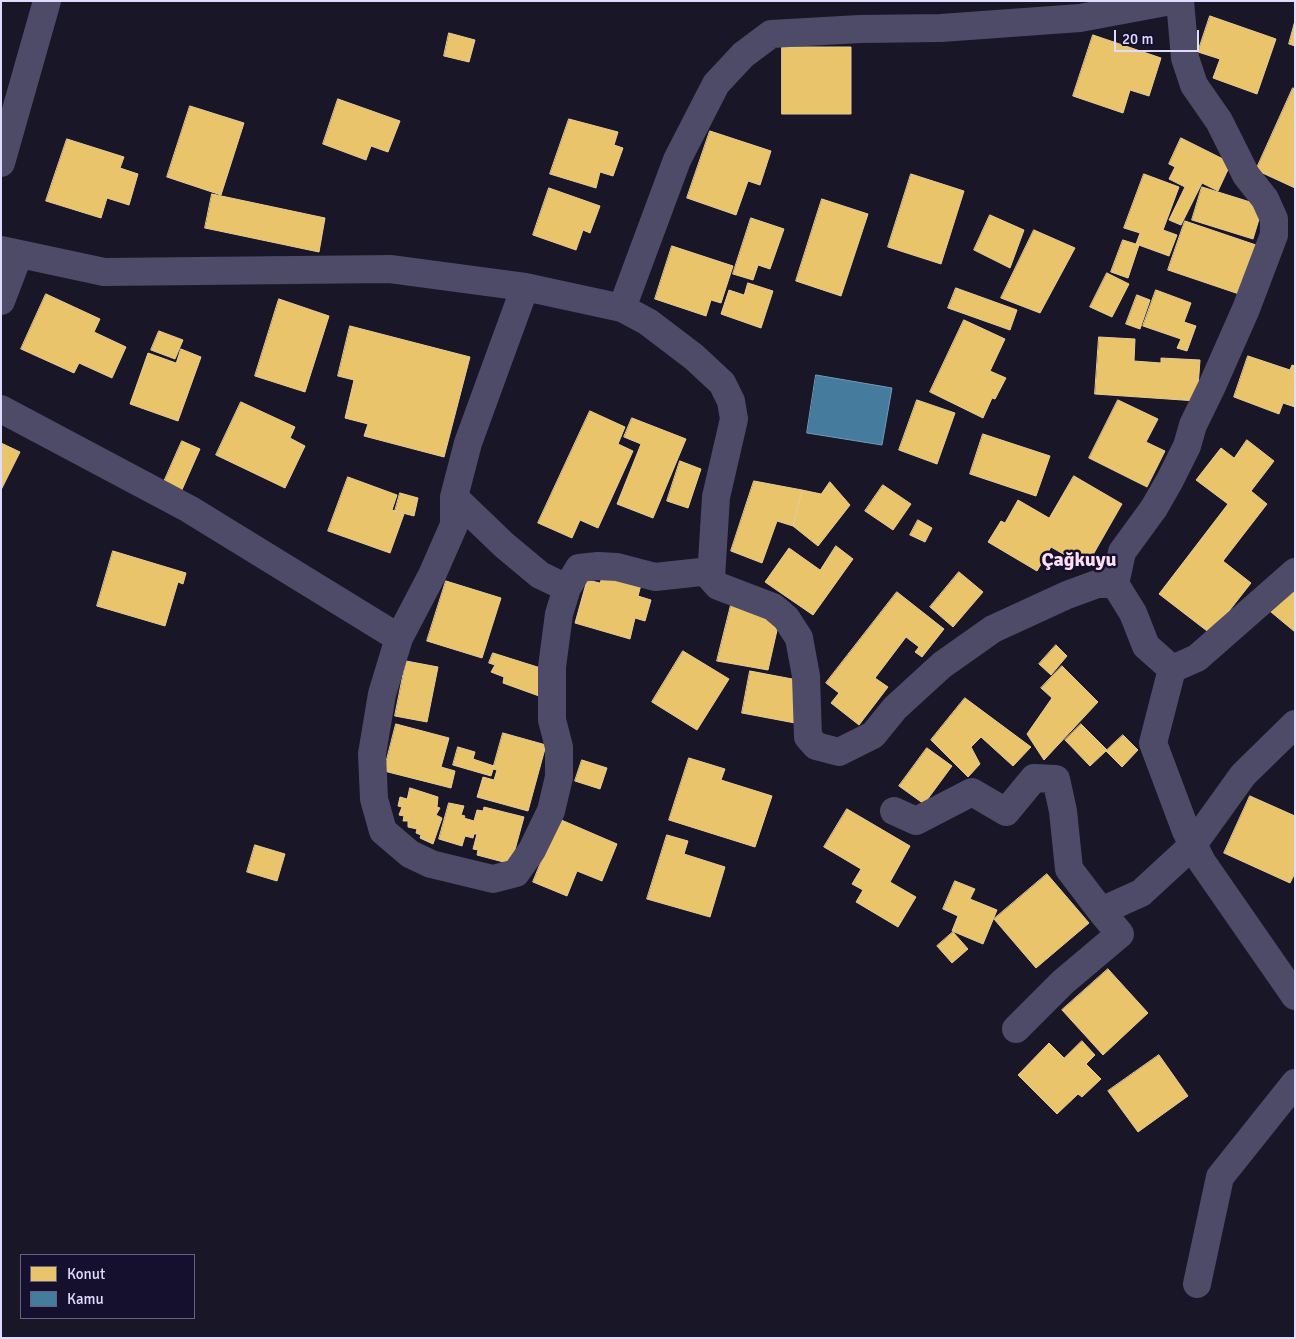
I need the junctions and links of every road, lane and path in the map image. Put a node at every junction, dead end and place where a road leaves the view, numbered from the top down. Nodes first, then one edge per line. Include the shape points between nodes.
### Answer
1 (47, 1) edge
2 (1171, 1) edge
3 (1180, 1) edge
4 (1, 163) edge
5 (10, 252) edge
6 (525, 287) junction
7 (1, 301) edge
8 (622, 308) junction
9 (1, 409) edge
10 (454, 498) junction
11 (710, 570) junction
12 (1295, 572) edge
13 (1115, 584) junction
14 (567, 588) junction
15 (400, 638) junction
16 (1172, 669) junction
17 (1295, 724) edge
18 (894, 811) dead end
19 (1192, 846) junction
20 (1101, 911) junction
21 (1295, 996) edge
22 (1016, 1029) dead end
23 (1295, 1083) edge
24 (1198, 1284) dead end

1 - 4 street
2 - 8 street via 1080,18 941,28 771,34 743,55 716,84 677,160
3 - 13 street via 1185,58 1194,85 1219,121 1246,174 1265,199 1274,219 1274,236 1242,317 1192,425 1187,446 1154,508 1122,552
5 - 6 street via 104,272 390,269
5 - 7 street
6 - 8 street
6 - 10 street via 468,443
8 - 11 street via 648,322 694,357 722,383 732,401 734,419 716,497
9 - 15 street via 189,510
10 - 14 street via 540,575
10 - 15 street via 454,525
11 - 13 street via 711,578 718,586 773,607 786,618 799,638 803,657 808,737 816,746 840,752 873,734 894,708 942,665 993,629 1067,595 1097,584
11 - 14 street via 655,577 617,567 579,568
12 - 16 street via 1197,658
13 - 16 street via 1133,613 1146,646
14 - 15 street via 559,614 552,667 552,720 559,747 559,777 551,811 532,850 516,873 493,879 431,864 410,854 383,831 374,799 372,754 382,694
16 - 19 street via 1153,743
17 - 19 street via 1243,775
18 - 20 street via 916,822 972,792 1006,812 1034,778 1056,779 1064,811 1069,869
19 - 20 street via 1141,893
19 - 21 street
20 - 22 street via 1120,934 1063,982
23 - 24 street via 1220,1177

